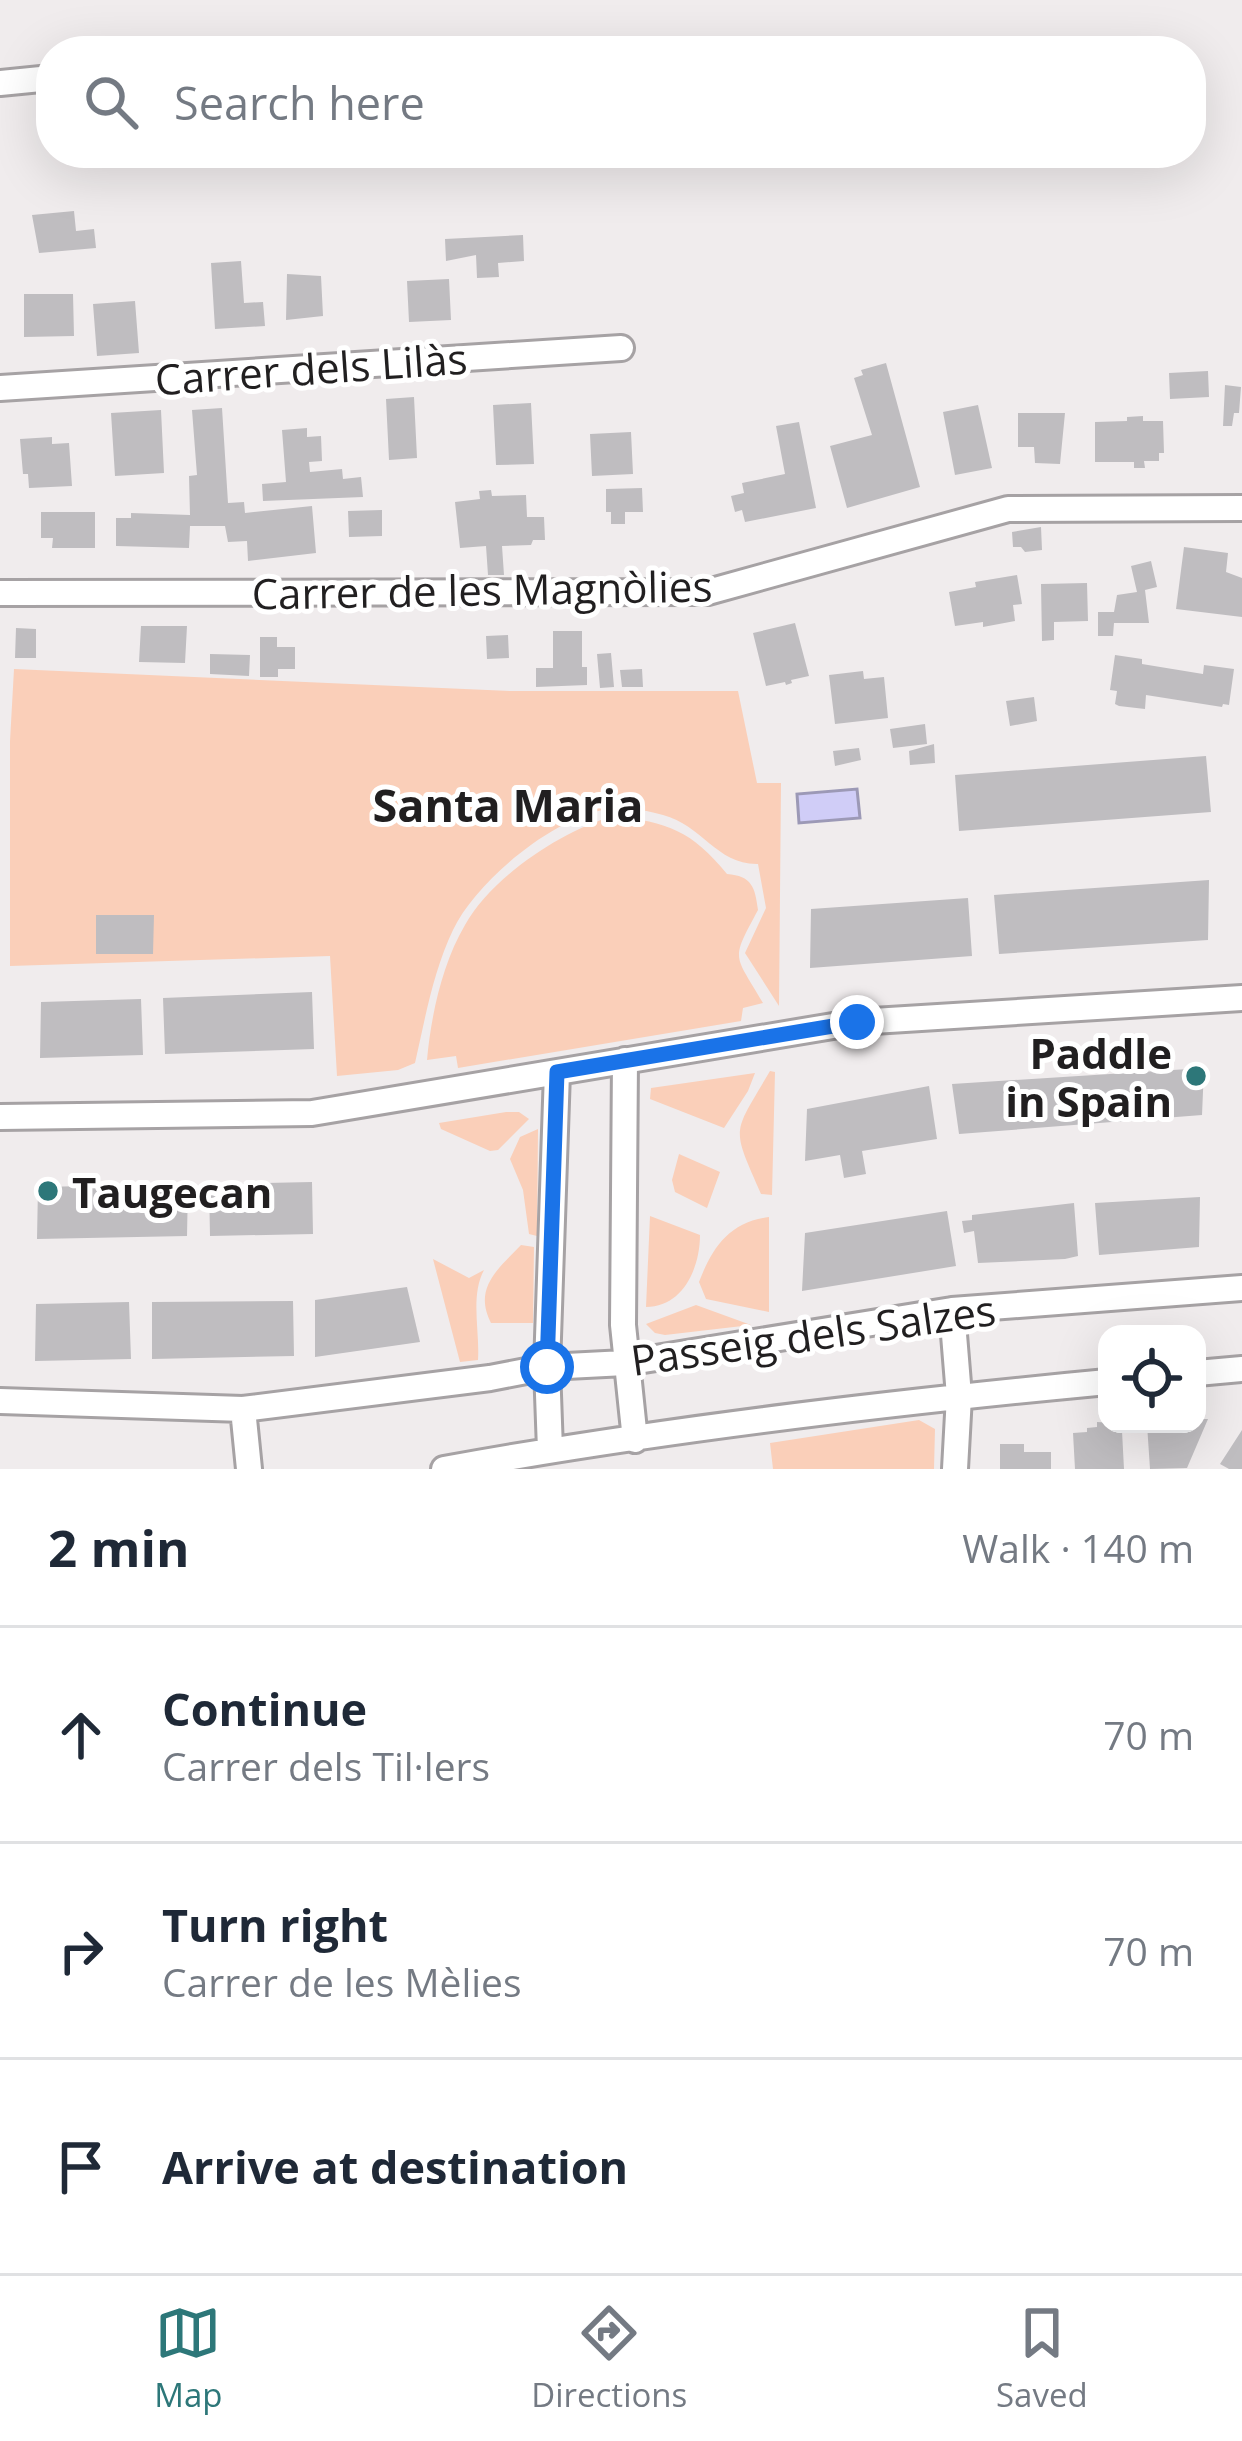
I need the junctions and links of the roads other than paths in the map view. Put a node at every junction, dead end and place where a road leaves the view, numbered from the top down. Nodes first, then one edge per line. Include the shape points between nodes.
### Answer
1 (36, 79) edge
2 (0, 83) edge
3 (621, 348) dead end
4 (0, 388) edge
5 (1242, 508) edge
6 (0, 593) edge
7 (1242, 998) edge
8 (625, 1060) junction
9 (557, 1072) junction
10 (0, 1117) edge
11 (1242, 1288) edge
12 (952, 1310) junction
13 (625, 1363) junction
14 (547, 1367) junction
15 (1242, 1369) edge
16 (1206, 1372) edge
17 (1098, 1383) edge
18 (959, 1396) junction
19 (0, 1401) edge
20 (243, 1408) junction
21 (634, 1440) junction
22 (550, 1450) junction
23 (584, 1458) edge
24 (249, 1469) edge
25 (444, 1469) edge
26 (955, 1469) edge

1 - 2 street
3 - 4 street, Carrer dels Lilàs
5 - 6 street, Carrer de les Magnòlies via 1008,508 708,592
7 - 8 street via 857,1022
8 - 9 street
8 - 13 street
9 - 10 street via 312,1113
9 - 14 street
11 - 12 street, Passeig dels Salzes
12 - 13 street, Passeig dels Salzes
12 - 18 street
13 - 14 street, Passeig dels Salzes
13 - 21 street
14 - 20 street, Passeig dels Salzes
14 - 22 street
15 - 16 street
17 - 18 street, Passeig dels Salzes
18 - 21 street, Passeig dels Salzes
18 - 26 street
19 - 20 street, Passeig dels Salzes
20 - 24 street
21 - 23 street, Passeig dels Salzes
22 - 23 street, Passeig dels Salzes
22 - 25 street, Passeig dels Salzes

